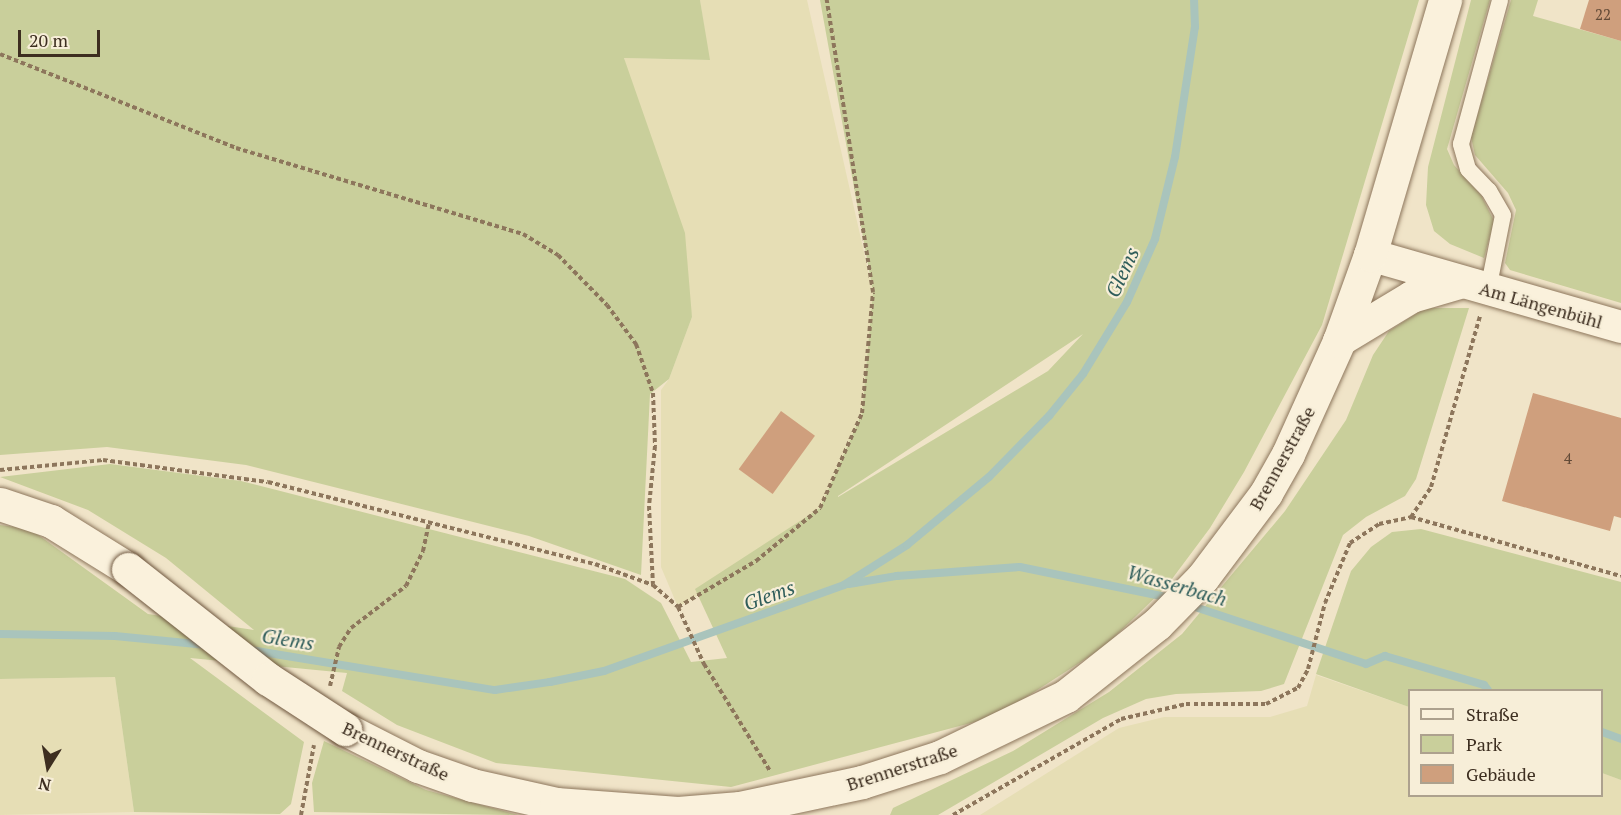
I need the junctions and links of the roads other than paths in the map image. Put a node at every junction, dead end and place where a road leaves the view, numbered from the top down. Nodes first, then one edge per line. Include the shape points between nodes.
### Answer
1 (1445, 0) edge
2 (1500, 0) edge
3 (1370, 255) junction
4 (1474, 286) junction
5 (1621, 327) edge
6 (1339, 341) junction
7 (0, 504) edge
8 (798, 807) edge
9 (681, 814) edge

1 - 3 main road, Brennerstraße
2 - 4 lane via 1461,144 1468,169 1489,190 1503,215
3 - 4 street, Am Längenbühl
3 - 6 main road, Brennerstraße
4 - 5 street, Am Längenbühl
4 - 6 street, Am Längenbühl via 1412,297
6 - 8 main road, Brennerstraße via 1308,416 1266,493 1203,577 1157,624 1066,696 1008,727 940,757
7 - 9 main road, Brennerstraße, bridge via 51,521 128,569 268,679 345,729 418,766 472,785 556,804
8 - 9 main road, Brennerstraße

